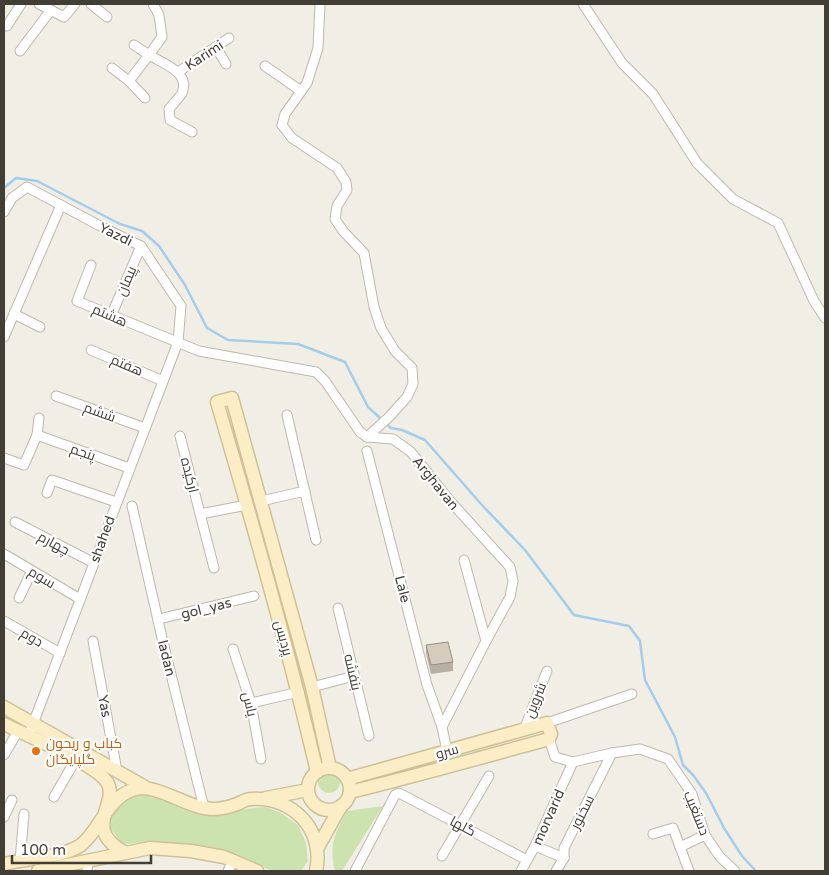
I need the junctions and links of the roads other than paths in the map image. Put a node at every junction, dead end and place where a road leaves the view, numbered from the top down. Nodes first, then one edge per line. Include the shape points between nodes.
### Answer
1 (21, 4) edge
2 (39, 4) edge
3 (75, 4) edge
4 (91, 4) edge
5 (153, 4) edge
6 (320, 4) edge
7 (583, 4) edge
8 (51, 10) junction
9 (107, 16) dead end
10 (8, 26) dead end
11 (229, 38) dead end
12 (134, 46) dead end
13 (216, 47) junction
14 (20, 51) dead end
15 (149, 55) junction
16 (226, 64) dead end
17 (265, 66) dead end
18 (112, 68) dead end
19 (178, 72) junction
20 (129, 81) junction
21 (301, 91) junction
22 (145, 98) dead end
23 (192, 132) dead end
24 (61, 205) junction
25 (4, 212) edge
26 (141, 246) junction
27 (91, 265) dead end
28 (14, 314) junction
29 (111, 316) junction
30 (825, 318) edge
31 (40, 327) dead end
32 (4, 336) edge
33 (178, 342) junction
34 (91, 350) dead end
35 (163, 381) junction
36 (56, 396) dead end
37 (287, 415) dead end
38 (39, 418) dead end
39 (145, 428) junction
40 (37, 436) junction
41 (180, 436) dead end
42 (367, 437) junction
43 (367, 451) dead end
44 (4, 458) edge
45 (129, 468) junction
46 (305, 491) junction
47 (47, 493) dead end
48 (261, 501) junction
49 (116, 502) junction
50 (248, 505) junction
51 (132, 506) dead end
52 (200, 514) junction
53 (15, 522) dead end
54 (316, 540) dead end
55 (4, 554) edge
56 (464, 560) dead end
57 (94, 564) junction
58 (214, 568) dead end
59 (32, 571) junction
60 (254, 596) dead end
61 (19, 598) dead end
62 (80, 599) junction
63 (338, 608) dead end
64 (159, 620) junction
65 (4, 621) edge
66 (93, 641) dead end
67 (486, 642) junction
68 (234, 649) dead end
69 (60, 653) junction
70 (547, 671) dead end
71 (354, 676) junction
72 (312, 687) junction
73 (298, 692) junction
74 (632, 694) dead end
75 (251, 703) junction
76 (4, 707) edge
77 (34, 722) junction
78 (547, 723) junction
79 (4, 724) edge
80 (442, 727) junction
81 (524, 730) junction
82 (23, 734) junction
83 (369, 736) dead end
84 (549, 739) junction
85 (488, 740) junction
86 (447, 751) junction
87 (612, 753) junction
88 (492, 754) junction
89 (4, 755) edge
90 (76, 759) junction
91 (261, 759) dead end
92 (573, 762) junction
93 (330, 768) junction
94 (117, 771) junction
95 (317, 772) junction
96 (489, 776) dead end
97 (347, 779) junction
98 (145, 787) junction
99 (308, 790) junction
100 (350, 792) junction
101 (54, 798) dead end
102 (263, 799) junction
103 (12, 800) dead end
104 (341, 806) junction
105 (204, 808) junction
106 (24, 814) dead end
107 (4, 816) edge
108 (104, 816) junction
109 (461, 825) junction
110 (653, 834) dead end
111 (705, 835) junction
112 (535, 846) junction
113 (318, 847) junction
114 (680, 847) junction
115 (124, 852) junction
116 (442, 856) dead end
117 (564, 858) junction
118 (527, 860) junction
119 (20, 861) junction
120 (4, 864) edge
121 (88, 866) edge
122 (230, 866) edge
123 (58, 869) edge
124 (318, 869) edge
125 (38, 871) edge
126 (257, 871) edge
127 (355, 871) edge
128 (521, 871) edge
129 (556, 871) edge
130 (689, 871) edge
131 (735, 871) edge

1 - 10 street
2 - 8 street
3 - 8 street via 64,17
4 - 9 street
5 - 15 street via 159,16 162,38
6 - 21 street via 318,48 307,83
7 - 30 street via 622,63 653,94 697,163 732,199 778,223 814,302
8 - 14 street
11 - 13 street, Karimi
12 - 15 street
13 - 16 street
13 - 19 street, Karimi
15 - 19 street
15 - 20 street
17 - 21 street
18 - 20 street
19 - 23 street via 184,82 182,93 169,108 170,120
20 - 22 street
21 - 42 street via 284,114 282,124 292,138 337,168 346,182 347,190 337,206 335,218 364,253 381,328 395,351 412,368 413,384 407,397
24 - 25 street, Yazdi via 27,187 12,198
24 - 26 street, Yazdi
24 - 28 street
26 - 29 street, پیمان
26 - 33 street, Yazdi via 181,306
27 - 29 street, هشتم via 77,301
28 - 31 street
28 - 32 street
29 - 33 street, هشتم
33 - 35 street, shahed
33 - 42 street via 199,351 316,372
34 - 35 street, هفتم
35 - 39 street, shahed
36 - 39 street, ششم
37 - 46 street
38 - 40 street
39 - 45 street, shahed
40 - 44 street via 24,465
40 - 45 street, پنجم
41 - 52 street, ارکیده
42 - 67 street, Arghavan via 393,439 411,452 510,567 513,581 510,597
43 - 80 street, Lale via 427,684
45 - 49 street, shahed
46 - 48 street
46 - 54 street
47 - 49 street via 52,480
48 - 50 street
48 - 50 street, پردیس via 232,398 217,402
48 - 72 street, پردیس
49 - 57 street, shahed
50 - 52 street
50 - 73 street, پردیس
51 - 64 street, ladan
52 - 58 street, ارکیده
53 - 57 street, چهارم
55 - 59 street, سوم
56 - 67 street
57 - 62 street, shahed
59 - 61 street
59 - 62 street, سوم
60 - 64 street, gol_yas
62 - 69 street, shahed
63 - 71 street, بنفشه
64 - 105 street, ladan
65 - 69 street, دوم
66 - 94 street, Yas
67 - 80 street, Arghavan
68 - 75 street, یاس
69 - 77 street, shahed
70 - 81 street, شروین
71 - 72 street
71 - 83 street, بنفشه
72 - 73 street
72 - 93 street, پردیس
73 - 75 street
73 - 95 street, پردیس
74 - 78 street
75 - 91 street, یاس
76 - 77 street
77 - 82 street, shahed
77 - 94 street
78 - 81 street, سرو
78 - 84 street via 551,734
79 - 82 street
80 - 86 street
81 - 85 street, سرو
82 - 89 street, shahed
82 - 90 street
84 - 88 street, سرو
84 - 92 street via 555,757
85 - 86 street, سرو
85 - 88 street
86 - 97 street, سرو
87 - 92 street, دستغیب
87 - 111 street, دستغیب via 640,749 668,759 692,794
87 - 117 street, سخنور via 564,848
88 - 100 street, سرو
90 - 101 street
90 - 108 street via 108,783 110,795
92 - 112 street, morvarid
93 - 95 street
93 - 97 street
94 - 98 street
95 - 99 street
96 - 109 street
97 - 100 street
98 - 105 street
98 - 108 street via 122,794
99 - 102 street
99 - 104 street via 318,807 331,810
100 - 104 street
102 - 105 street via 246,799 222,808
102 - 113 street via 296,812 313,834
103 - 107 street
104 - 113 street
106 - 119 street
108 - 115 street via 108,840
108 - 119 street via 79,846 58,854
109 - 116 street
109 - 118 street, گلها
109 - 127 street, گلها via 399,793 395,795
110 - 114 street via 673,828
111 - 114 street
111 - 131 street, دستغیب via 720,857
112 - 117 street
112 - 118 street, morvarid
113 - 124 street
114 - 130 street
115 - 121 street
115 - 122 street via 141,848 191,852 224,857
117 - 129 street, سخنور
118 - 128 street, morvarid
119 - 120 street
121 - 123 street
122 - 126 street
123 - 125 street

